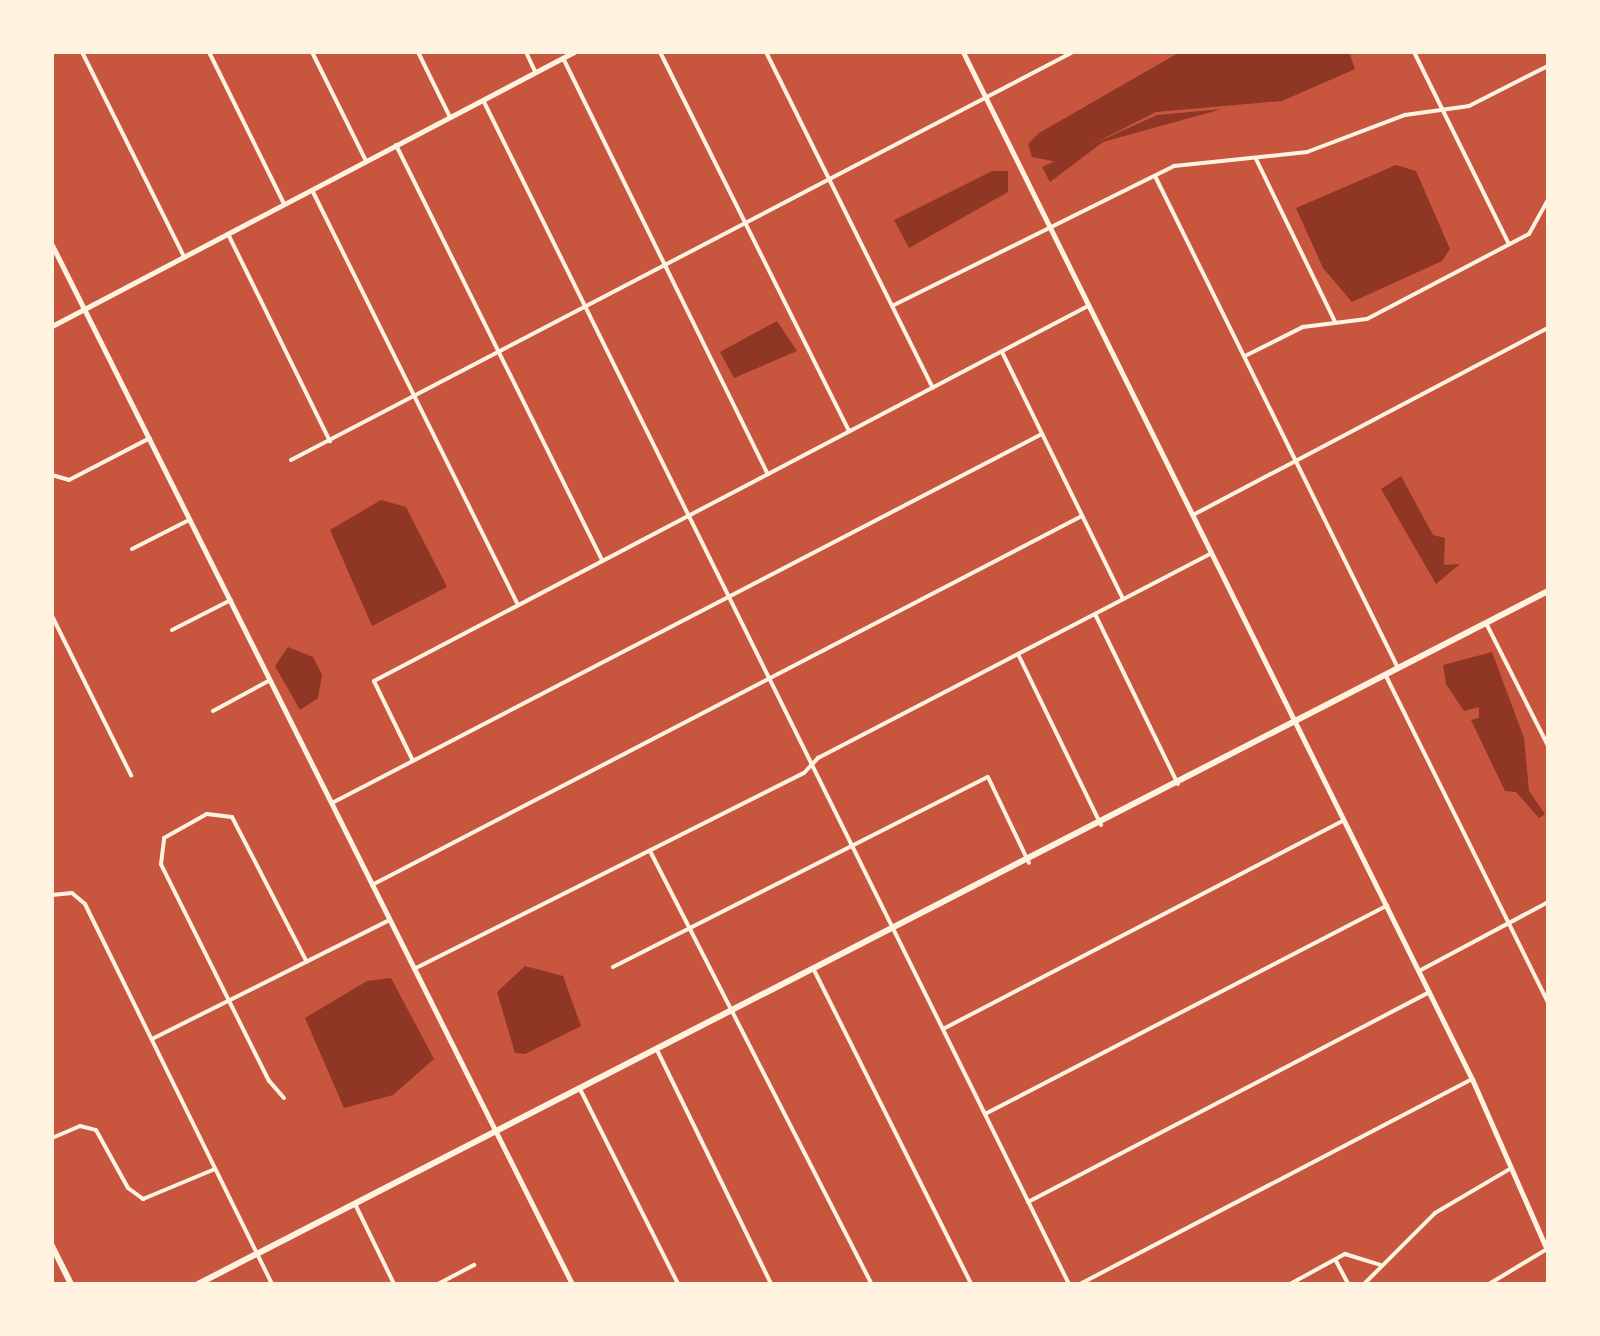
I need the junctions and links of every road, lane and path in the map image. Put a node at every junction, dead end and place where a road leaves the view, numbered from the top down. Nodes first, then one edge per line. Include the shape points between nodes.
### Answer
1 (82, 52) edge
2 (209, 52) edge
3 (312, 52) edge
4 (418, 52) edge
5 (526, 52) edge
6 (574, 52) edge
7 (660, 52) edge
8 (766, 52) edge
9 (963, 52) edge
10 (1073, 52) edge
11 (1414, 52) edge
12 (563, 58) junction
13 (1548, 66) edge
14 (536, 72) junction
15 (986, 97) junction
16 (483, 100) junction
17 (1444, 111) junction
18 (450, 117) junction
19 (396, 145) junction
20 (1256, 159) junction
21 (366, 161) junction
22 (1155, 176) junction
23 (830, 180) junction
24 (312, 190) junction
25 (1548, 200) edge
26 (284, 204) junction
27 (1544, 209) junction
28 (1548, 216) edge
29 (746, 224) junction
30 (1050, 227) junction
31 (228, 234) junction
32 (1509, 244) junction
33 (52, 245) edge
34 (184, 257) junction
35 (666, 266) junction
36 (892, 306) junction
37 (1088, 306) junction
38 (585, 308) junction
39 (86, 309) junction
40 (1335, 323) junction
41 (52, 326) edge
42 (1548, 328) edge
43 (499, 352) junction
44 (1002, 352) junction
45 (1244, 356) junction
46 (933, 388) junction
47 (415, 396) junction
48 (849, 431) junction
49 (1042, 434) junction
50 (150, 438) junction
51 (330, 441) junction
52 (291, 460) dead end
53 (1296, 461) junction
54 (768, 474) junction
55 (52, 475) edge
56 (1193, 515) junction
57 (689, 516) junction
58 (1082, 516) junction
59 (191, 519) junction
60 (132, 549) dead end
61 (1211, 553) junction
62 (602, 560) junction
63 (1548, 591) edge
64 (729, 598) junction
65 (1123, 599) junction
66 (231, 600) junction
67 (517, 604) junction
68 (1095, 614) junction
69 (52, 616) edge
70 (1486, 623) junction
71 (172, 630) dead end
72 (1018, 654) junction
73 (1399, 669) junction
74 (1386, 676) junction
75 (270, 680) junction
76 (770, 680) junction
77 (213, 711) dead end
78 (1295, 723) junction
79 (1548, 746) edge
80 (413, 761) junction
81 (811, 765) junction
82 (131, 775) dead end
83 (1178, 784) junction
84 (332, 803) junction
85 (1344, 820) junction
86 (1101, 825) junction
87 (852, 847) junction
88 (650, 851) junction
89 (1029, 863) junction
90 (372, 885) junction
91 (52, 895) edge
92 (1548, 902) edge
93 (1387, 906) junction
94 (390, 920) junction
95 (1509, 923) junction
96 (689, 930) junction
97 (894, 932) junction
98 (307, 962) junction
99 (613, 967) dead end
100 (414, 969) junction
101 (1419, 971) junction
102 (815, 972) junction
103 (1429, 992) junction
104 (229, 1000) junction
105 (1548, 1002) edge
106 (734, 1013) junction
107 (943, 1029) junction
108 (152, 1039) junction
109 (658, 1052) junction
110 (1472, 1079) junction
111 (581, 1091) junction
112 (284, 1098) dead end
113 (985, 1114) junction
114 (497, 1133) junction
115 (52, 1138) edge
116 (215, 1169) junction
117 (1508, 1170) junction
118 (1028, 1202) junction
119 (355, 1204) junction
120 (52, 1246) edge
121 (1547, 1250) edge
122 (257, 1254) junction
123 (1336, 1261) junction
124 (474, 1265) dead end
125 (1380, 1265) junction
126 (71, 1284) edge
127 (198, 1284) edge
128 (272, 1284) edge
129 (394, 1284) edge
130 (438, 1284) edge
131 (572, 1284) edge
132 (678, 1284) edge
133 (771, 1284) edge
134 (872, 1284) edge
135 (971, 1284) edge
136 (1069, 1284) edge
137 (1080, 1284) edge
138 (1290, 1284) edge
139 (1348, 1284) edge
140 (1364, 1284) edge
141 (1489, 1284) edge

1 - 34 street
2 - 26 street
3 - 21 street
4 - 18 street
5 - 14 street
6 - 12 street
7 - 29 street
8 - 23 street
9 - 15 street
10 - 15 street
11 - 17 street
12 - 14 street
12 - 35 street
13 - 17 street
14 - 16 street
15 - 23 street
15 - 30 street
16 - 18 street
16 - 38 street
17 - 20 street via 1405,115 1307,152
17 - 32 street
18 - 19 street
19 - 21 street
19 - 43 street
20 - 22 street via 1188,161
20 - 40 street
21 - 24 street
22 - 30 street
22 - 45 street
23 - 29 street
23 - 36 street
24 - 26 street
24 - 47 street
25 - 27 street
26 - 31 street
27 - 28 street
27 - 32 street via 1537,227
29 - 35 street
29 - 48 street
30 - 36 street
30 - 37 street
31 - 34 street
31 - 51 street
32 - 40 street via 1367,319
33 - 39 street
34 - 39 street
35 - 38 street
35 - 54 street
36 - 46 street
37 - 44 street
37 - 56 street
38 - 43 street
38 - 57 street
39 - 41 street
39 - 50 street
40 - 45 street via 1303,327
42 - 53 street
43 - 47 street
43 - 62 street
44 - 46 street
44 - 49 street
45 - 53 street
46 - 48 street
47 - 51 street
47 - 67 street
48 - 54 street
49 - 58 street
49 - 64 street
50 - 55 street via 69,480
50 - 59 street
51 - 52 street
53 - 56 street
53 - 73 street
54 - 57 street
56 - 61 street
57 - 62 street
57 - 64 street
58 - 65 street
58 - 76 street
59 - 60 street
59 - 66 street
61 - 65 street
61 - 78 street
62 - 67 street
63 - 70 main road
64 - 76 street
64 - 80 street
65 - 68 street
66 - 71 street
66 - 75 street
67 - 80 street via 374,681
68 - 72 street
68 - 83 street
69 - 82 street
70 - 73 main road
70 - 79 street
72 - 81 street
72 - 86 street
73 - 74 main road
74 - 78 main road
74 - 95 street
75 - 77 street
75 - 84 street
76 - 81 street
76 - 90 street
78 - 83 main road
78 - 85 street
80 - 84 street
81 - 87 street
81 - 88 street
83 - 86 main road
84 - 90 street
85 - 93 street
85 - 107 street
86 - 89 main road
87 - 89 street via 988,777
87 - 96 street
87 - 97 street
88 - 96 street
88 - 100 street
89 - 97 main road
90 - 94 street
91 - 108 street via 72,893 85,904
92 - 95 street
93 - 101 street
93 - 113 street
94 - 98 street
94 - 100 street
95 - 101 street
95 - 105 street
96 - 99 street
96 - 106 street
97 - 102 main road
97 - 107 street
98 - 104 street
98 - 104 street via 239,825 223,812 207,814 160,845 161,864
100 - 114 street
101 - 103 street
102 - 106 main road
102 - 135 street
103 - 110 street
103 - 118 street
104 - 108 street
104 - 112 street
106 - 109 main road
106 - 134 street
107 - 113 street
108 - 116 street
109 - 111 main road
109 - 133 street
110 - 117 street
110 - 137 street
111 - 114 main road
111 - 132 street
113 - 118 street
114 - 119 main road
114 - 131 street
115 - 116 street via 80,1126 96,1130 128,1188 143,1199
116 - 122 street
117 - 121 street
117 - 125 street via 1435,1213
118 - 136 street
119 - 122 main road
119 - 129 street
120 - 126 main road
121 - 141 street
122 - 127 main road
122 - 128 street
123 - 125 street via 1357,1253
123 - 138 street
123 - 139 street
124 - 130 street
125 - 140 street

